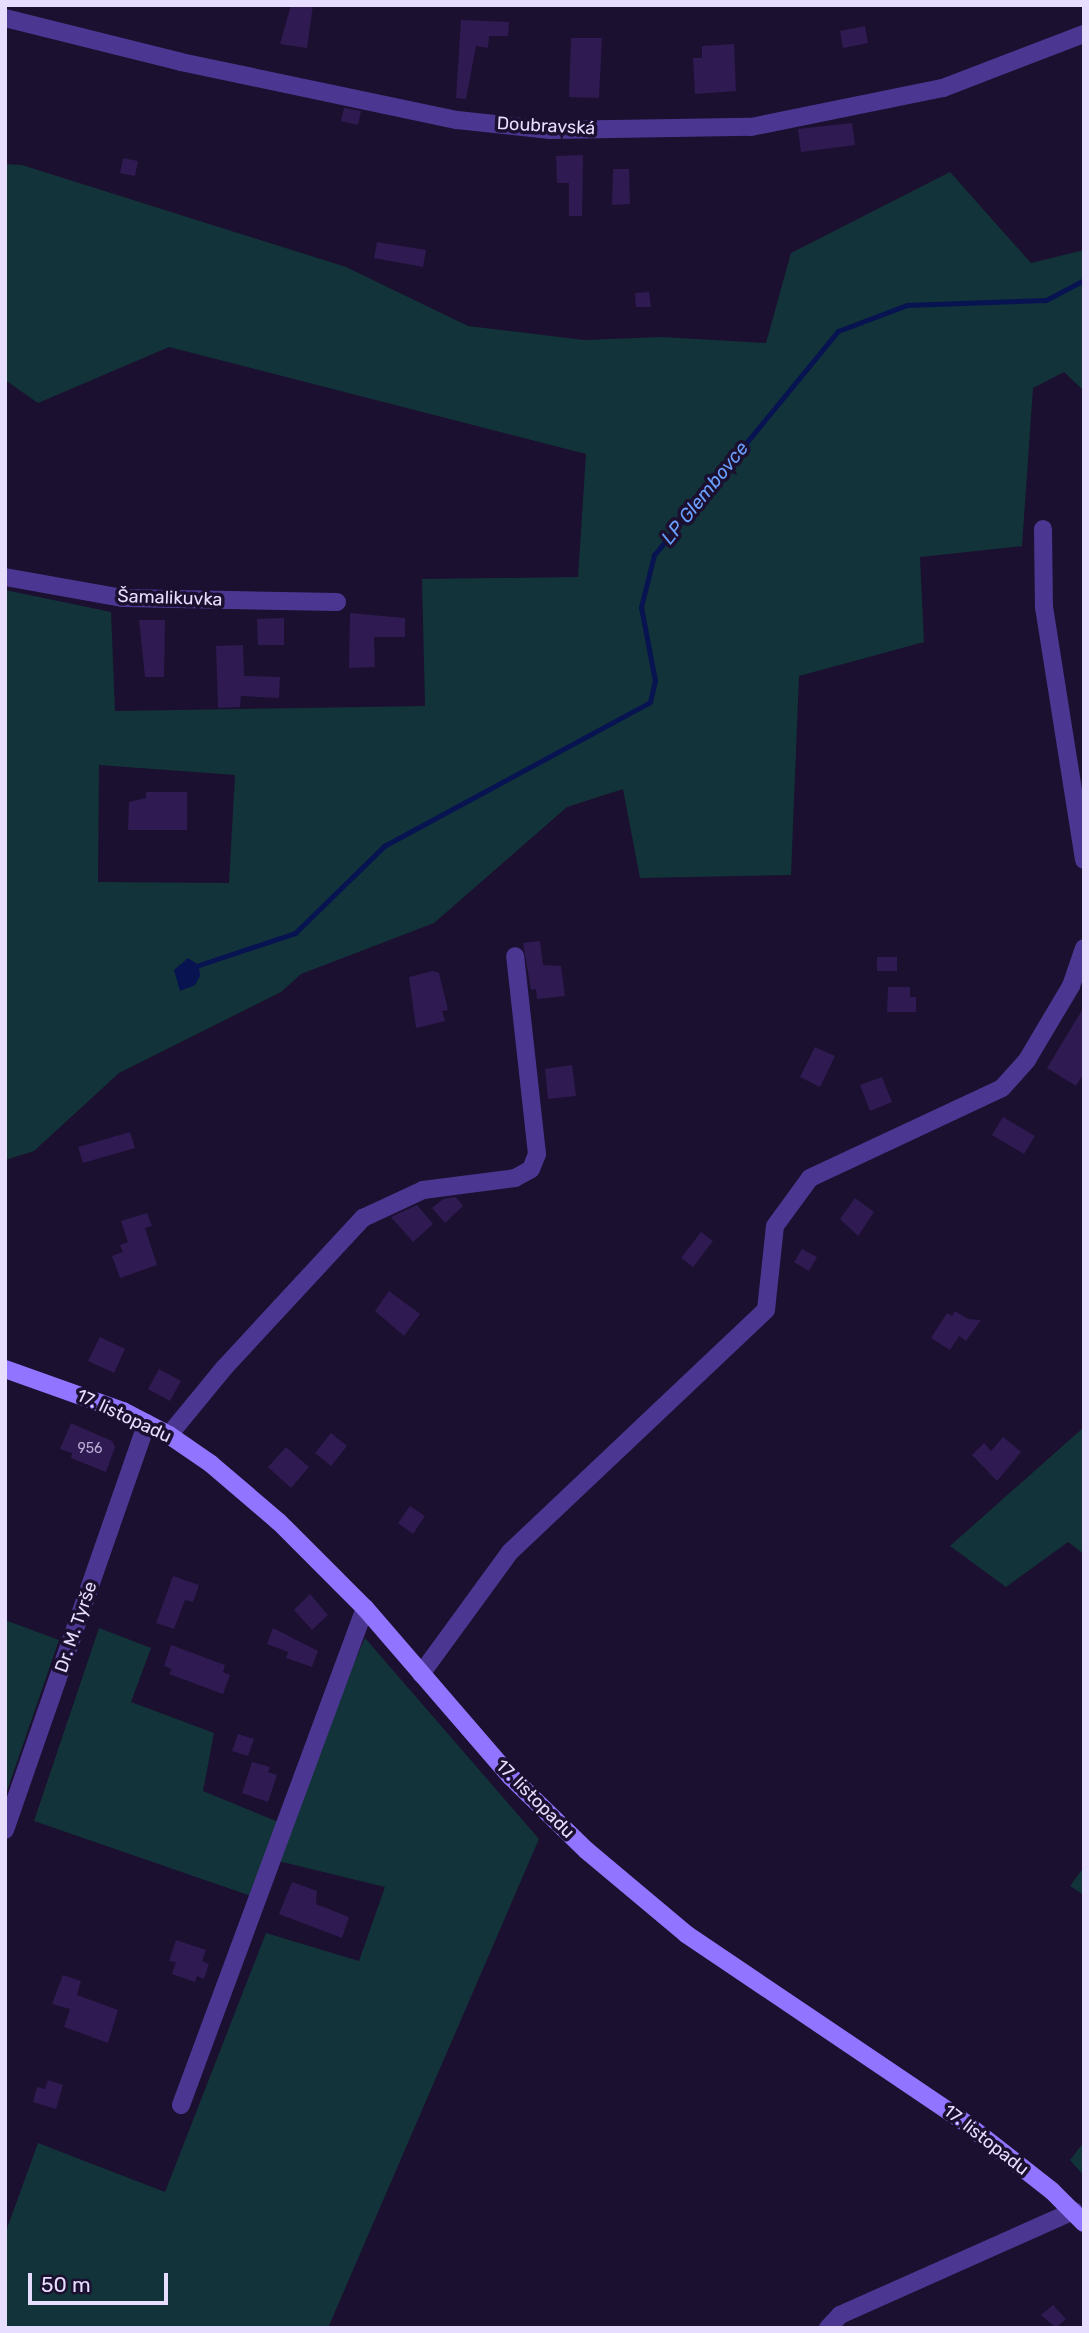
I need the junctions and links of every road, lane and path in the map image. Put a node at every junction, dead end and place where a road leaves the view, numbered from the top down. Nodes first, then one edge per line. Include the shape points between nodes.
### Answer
1 (5, 18) edge
2 (1084, 34) edge
3 (1043, 529) dead end
4 (5, 577) edge
5 (337, 602) dead end
6 (1084, 860) edge
7 (1084, 948) edge
8 (515, 956) dead end
9 (5, 1369) edge
10 (147, 1423) junction
11 (169, 1435) junction
12 (365, 1608) junction
13 (421, 1674) junction
14 (5, 1830) edge
15 (181, 2105) dead end
16 (1079, 2217) edge
17 (828, 2328) edge

1 - 2 street, Doubravská via 181,62 457,120 550,130 751,127 943,88
3 - 6 street via 1044,607
4 - 5 street, Šamalikuvka via 123,598
7 - 13 street via 1071,986 1027,1060 1002,1088 810,1178 775,1226 766,1310 510,1552
8 - 11 street via 537,1154 531,1169 515,1178 423,1191 363,1218 223,1368
9 - 10 main road, 17. listopadu via 87,1396
10 - 11 main road, 17. listopadu
10 - 14 street, Dr. M. Tyrše
11 - 12 main road, 17. listopadu via 279,1522
12 - 13 main road, 17. listopadu
12 - 15 street
13 - 16 main road, 17. listopadu via 511,1777 638,1895 735,1969 960,2118
16 - 17 street via 840,2315

